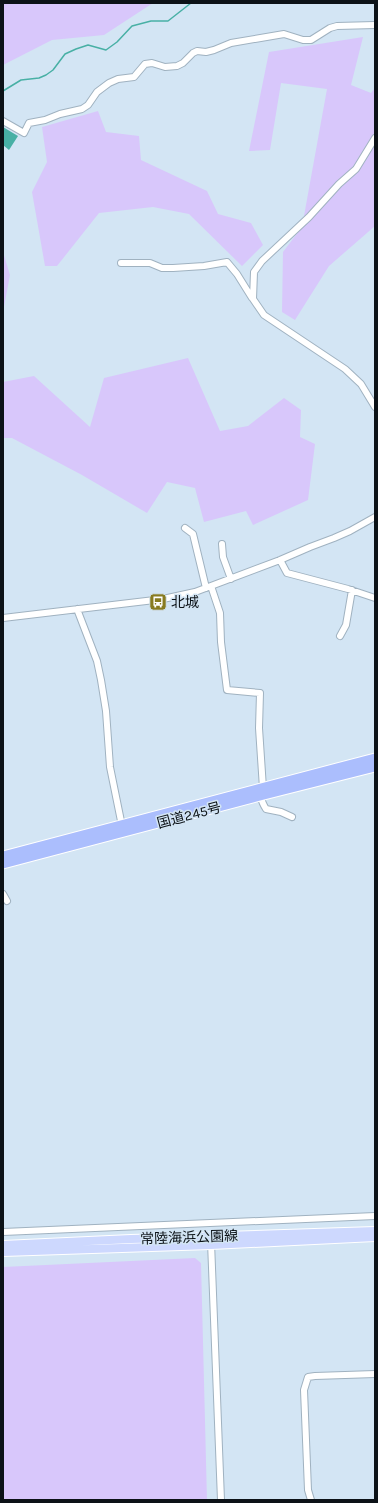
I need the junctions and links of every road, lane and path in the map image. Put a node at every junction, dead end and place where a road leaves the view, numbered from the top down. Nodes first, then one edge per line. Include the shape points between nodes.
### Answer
1 (375, 25) edge
2 (3, 121) edge
3 (375, 138) edge
4 (121, 263) dead end
5 (253, 299) junction
6 (375, 407) edge
7 (375, 517) edge
8 (185, 528) dead end
9 (222, 544) dead end
10 (280, 560) junction
11 (231, 579) junction
12 (209, 587) junction
13 (352, 590) junction
14 (375, 598) edge
15 (77, 610) junction
16 (3, 618) edge
17 (340, 636) dead end
18 (375, 758) edge
19 (375, 767) edge
20 (262, 792) junction
21 (292, 817) dead end
22 (122, 826) junction
23 (3, 856) edge
24 (3, 864) edge
25 (3, 894) edge
26 (3, 900) edge
27 (375, 1216) edge
28 (161, 1225) junction
29 (375, 1231) edge
30 (3, 1232) edge
31 (211, 1236) junction
32 (162, 1238) junction
33 (375, 1238) edge
34 (3, 1245) edge
35 (211, 1245) junction
36 (3, 1252) edge
37 (375, 1374) edge
38 (221, 1500) edge
39 (311, 1500) edge

1 - 2 street via 337,26 311,40 284,34 231,43 206,52 197,51 177,66 146,64 134,76 109,83 82,109 29,123 24,133
3 - 5 street via 356,169 262,261 254,272
4 - 5 street via 150,263 162,268 173,268 227,262
5 - 6 street via 264,315 345,369 361,384
7 - 10 street via 350,531
8 - 12 street via 193,534
9 - 11 street via 223,557
10 - 11 street
10 - 13 street via 286,573
11 - 12 street
12 - 15 street via 163,599
12 - 20 street via 220,613 227,690 260,692
13 - 14 street
13 - 17 street via 346,625
15 - 16 street
15 - 22 street via 97,660 106,711 110,767
18 - 20 highway, 国道245号
19 - 20 highway, 国道245号
20 - 21 street via 261,800 266,809
20 - 22 highway, 国道245号
20 - 24 highway, 国道245号
22 - 23 highway, 国道245号
25 - 26 street via 7,901
27 - 28 street
28 - 30 street
28 - 32 street
29 - 31 main road, 常陸海浜公園線
31 - 32 main road, 常陸海浜公園線
31 - 35 street
32 - 34 main road, 常陸海浜公園線
33 - 35 main road, 常陸海浜公園線
35 - 36 main road, 常陸海浜公園線
35 - 38 street
37 - 39 street via 308,1377 304,1390 308,1490

